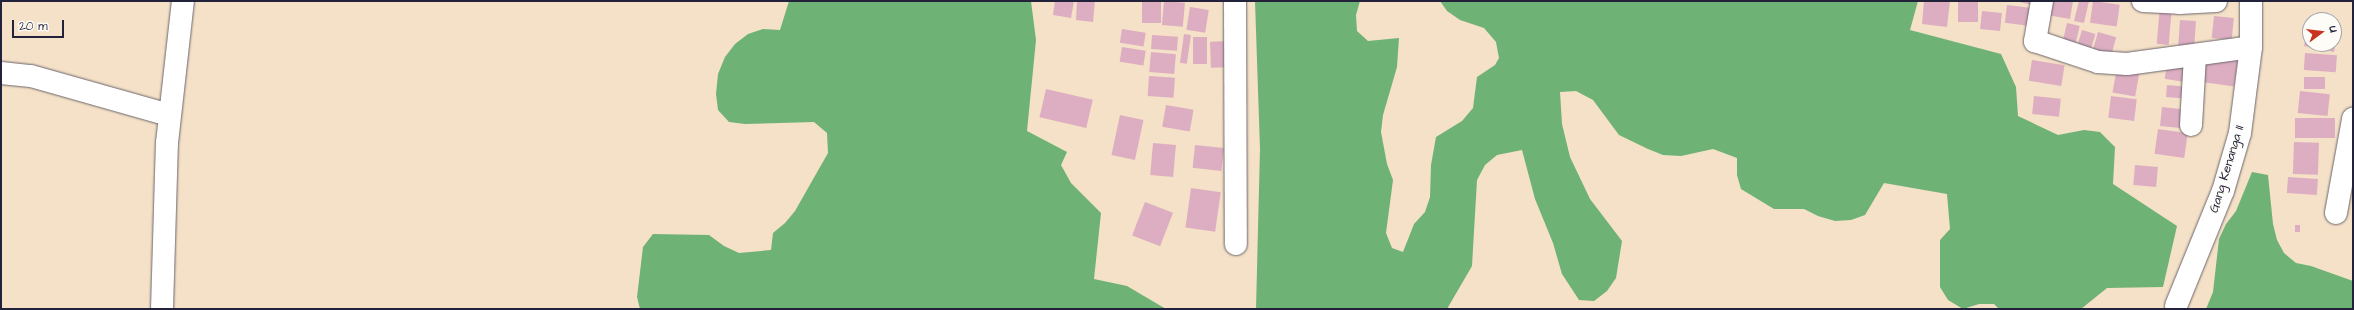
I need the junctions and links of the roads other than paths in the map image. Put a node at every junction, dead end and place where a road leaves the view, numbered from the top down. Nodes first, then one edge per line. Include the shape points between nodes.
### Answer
1 (183, 1) edge
2 (1235, 1) edge
3 (2042, 1) edge
4 (2143, 1) edge
5 (2216, 1) edge
6 (2251, 1) edge
7 (2251, 47) junction
8 (2196, 56) junction
9 (1, 73) edge
10 (169, 115) junction
11 (2353, 119) edge
12 (2192, 125) dead end
13 (2336, 213) dead end
14 (1236, 244) dead end
15 (2176, 306) dead end
16 (162, 309) edge

1 - 10 street
2 - 14 street
3 - 8 street via 2035,38 2038,43 2098,62 2110,63 2127,64
4 - 5 street
6 - 7 street, Gang Kenanga II
7 - 8 street
7 - 15 street, Gang Kenanga II via 2240,133 2223,191
8 - 12 street
9 - 10 street via 31,76
10 - 16 street
11 - 13 street

